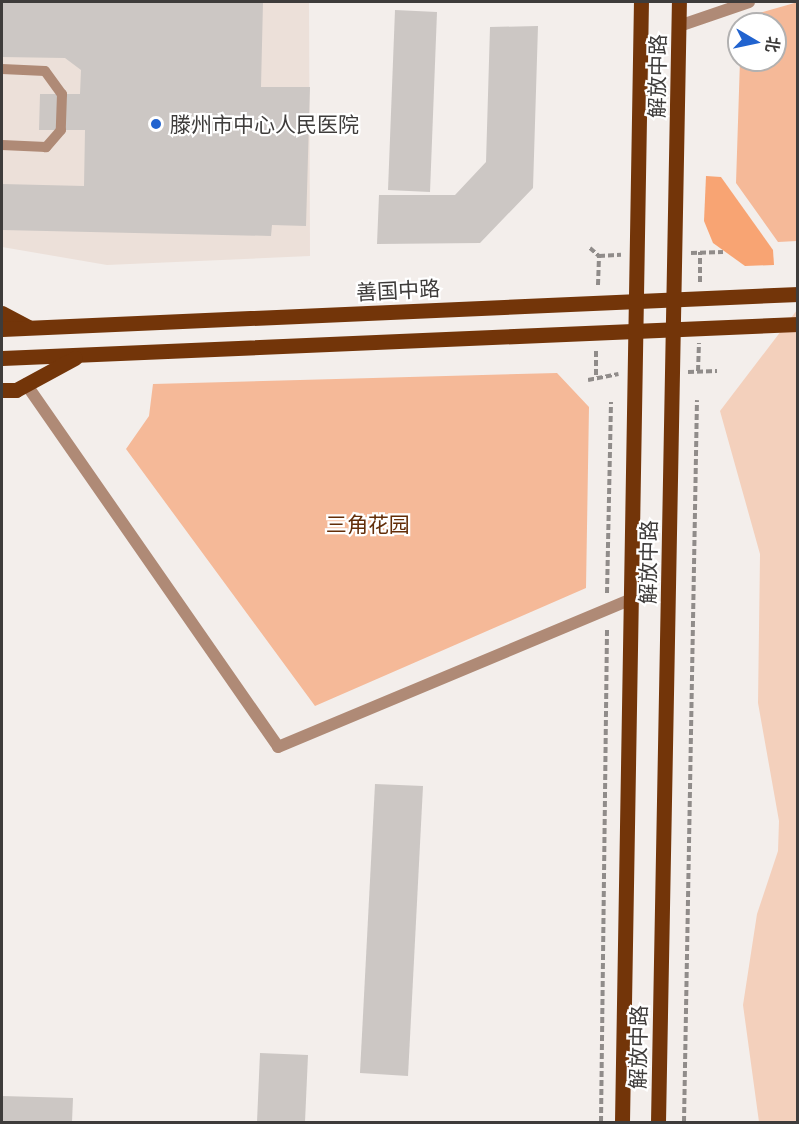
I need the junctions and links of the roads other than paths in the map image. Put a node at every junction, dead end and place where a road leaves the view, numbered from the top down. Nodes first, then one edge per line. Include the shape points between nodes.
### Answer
1 (641, 2) edge
2 (679, 2) edge
3 (749, 2) edge
4 (679, 26) junction
5 (2, 69) edge
6 (2, 146) edge
7 (798, 294) edge
8 (673, 299) junction
9 (636, 300) junction
10 (2, 313) edge
11 (798, 324) edge
12 (31, 328) junction
13 (2, 329) edge
14 (673, 330) junction
15 (636, 332) junction
16 (85, 355) junction
17 (2, 358) edge
18 (26, 384) junction
19 (2, 390) edge
20 (632, 599) junction
21 (622, 1122) edge
22 (658, 1122) edge

1 - 9 main road, 解放中路
2 - 4 main road, 解放中路
3 - 4 street
4 - 8 main road, 解放中路
5 - 6 lane via 45,71 62,94 61,130 46,147
7 - 8 main road, 善国中路
8 - 9 main road, 善国中路
8 - 14 main road, 解放中路
9 - 12 main road, 善国中路
9 - 15 main road, 解放中路
10 - 12 main road
11 - 14 main road
12 - 13 main road, 善国中路
14 - 15 main road
14 - 22 main road, 解放中路
15 - 16 main road
15 - 20 main road, 解放中路
16 - 17 main road
16 - 18 main road
18 - 19 main road
18 - 20 street via 278,747
20 - 21 main road, 解放中路

